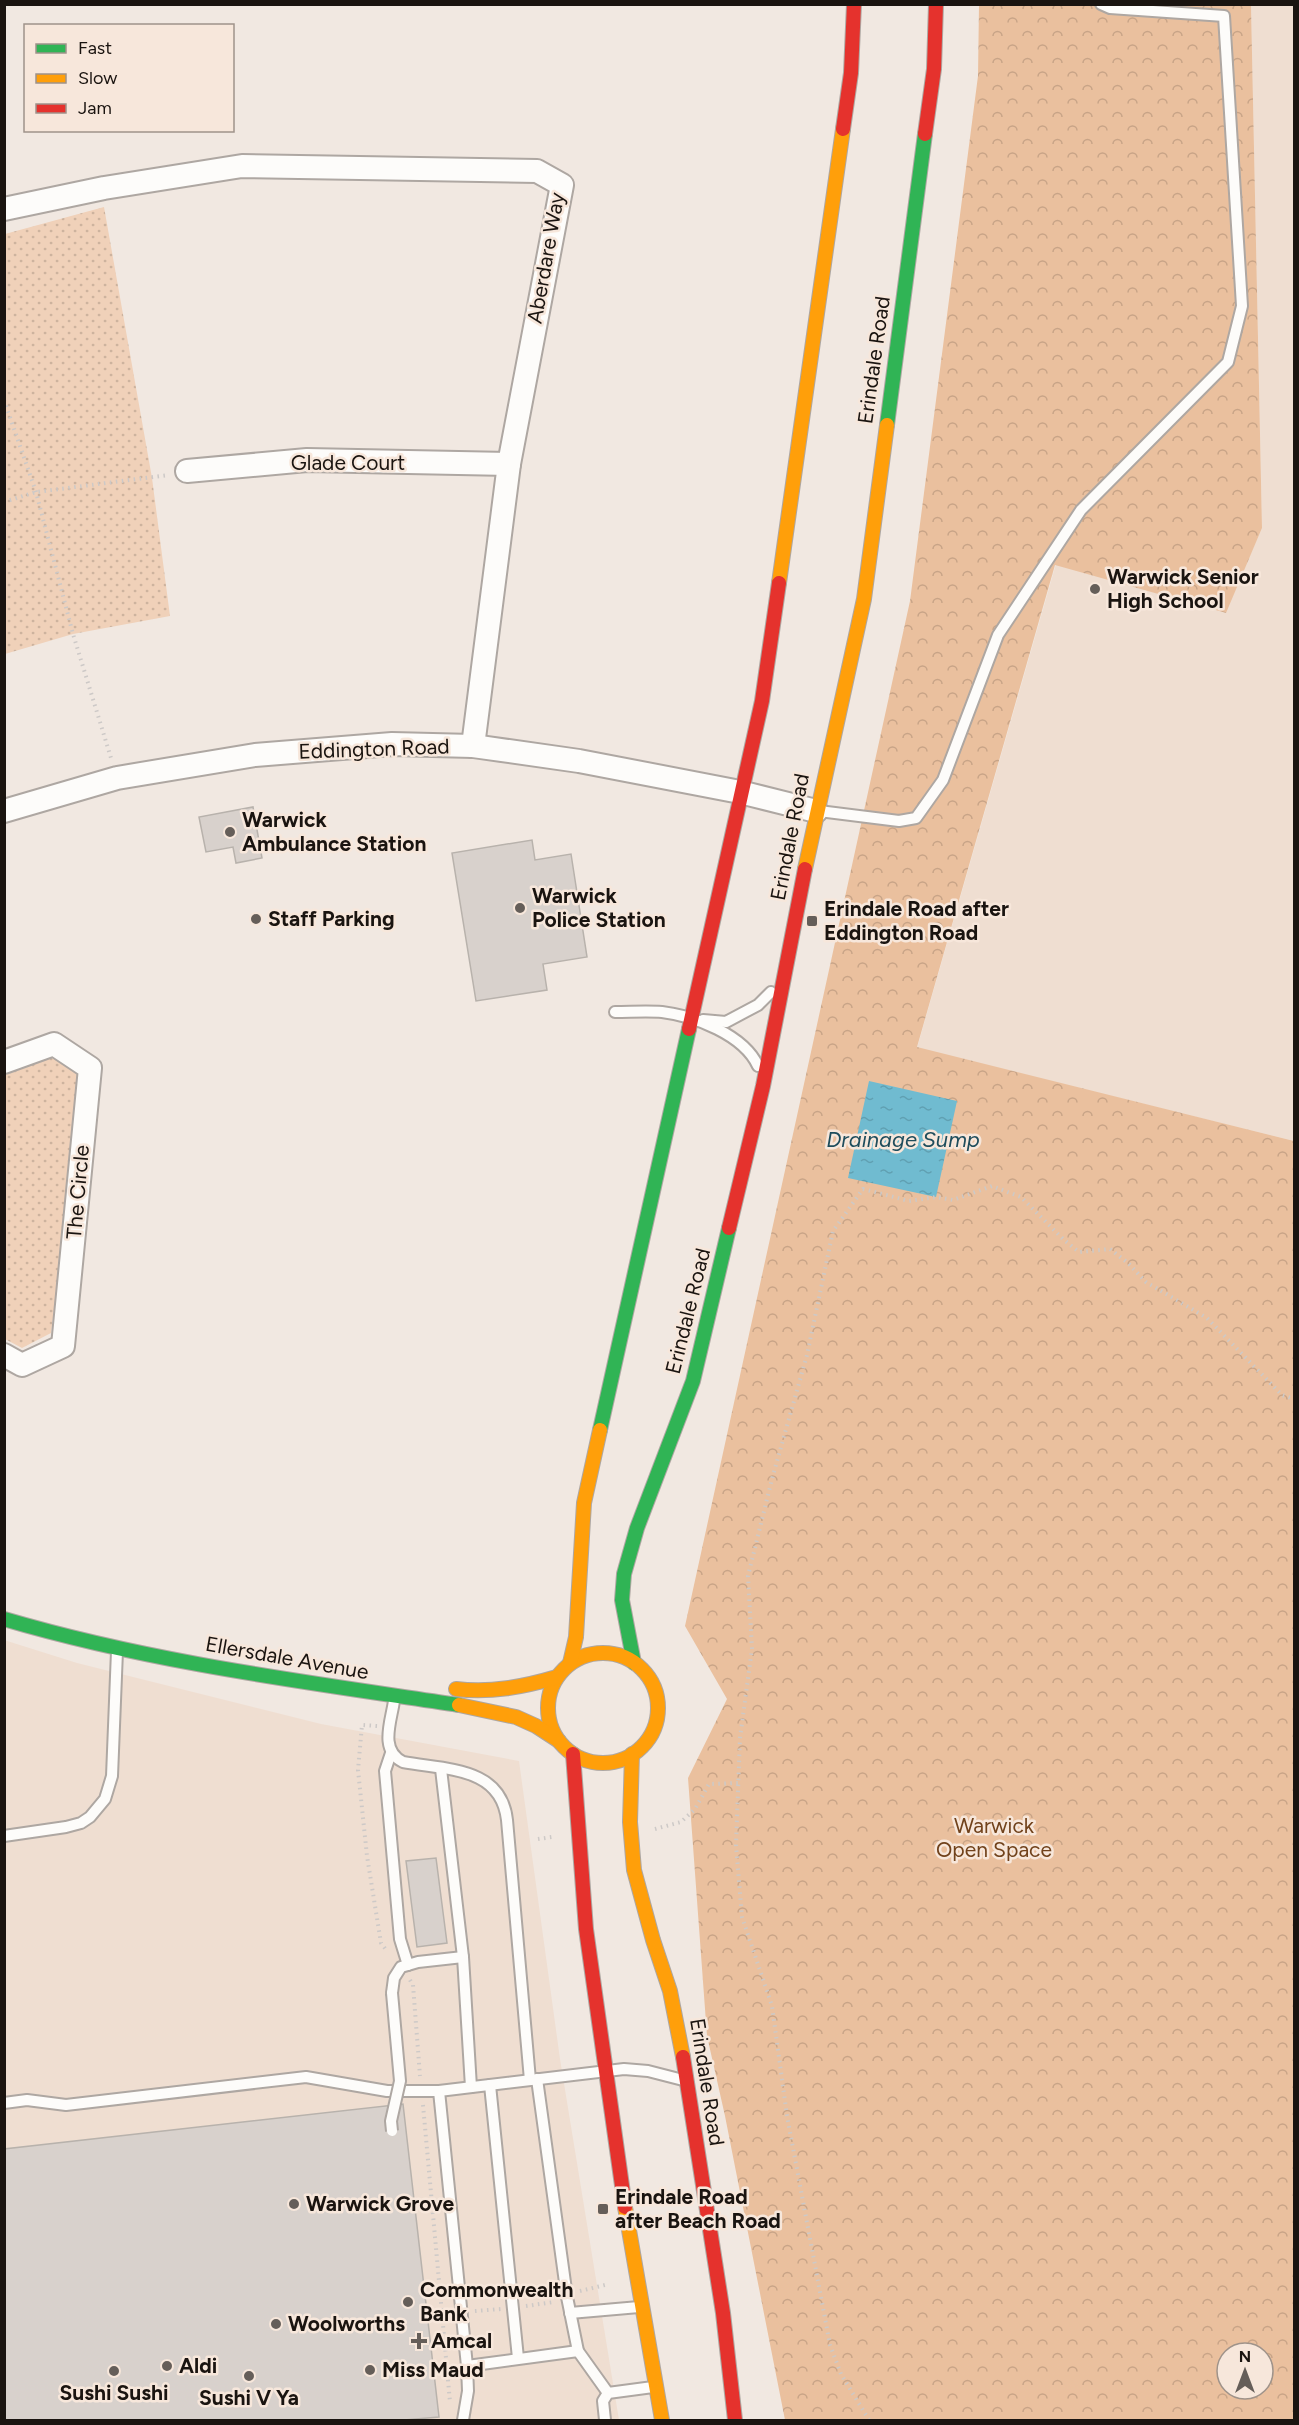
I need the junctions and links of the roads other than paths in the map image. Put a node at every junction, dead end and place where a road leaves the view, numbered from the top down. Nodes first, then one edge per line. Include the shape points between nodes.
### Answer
1 (854, 4) edge
2 (936, 4) edge
3 (1101, 4) edge
4 (4, 209) edge
5 (509, 464) junction
6 (187, 471) road end
7 (472, 746) junction
8 (740, 792) junction
9 (4, 811) edge
10 (816, 811) junction
11 (783, 981) junction
12 (615, 1012) dead end
13 (691, 1020) junction
14 (4, 1062) edge
15 (763, 1086) junction
16 (4, 1355) edge
17 (4, 1619) edge
18 (118, 1633) dead end
19 (117, 1650) junction
20 (570, 1663) junction
21 (634, 1663) junction
22 (557, 1677) junction
23 (447, 1688) dead end
24 (394, 1697) junction
25 (559, 1742) junction
26 (391, 1753) junction
27 (573, 1754) junction
28 (632, 1754) junction
29 (441, 1769) junction
30 (4, 1836) edge
31 (463, 1957) junction
32 (404, 1966) junction
33 (604, 2071) junction
34 (534, 2080) junction
35 (687, 2081) junction
36 (490, 2085) junction
37 (471, 2087) junction
38 (439, 2091) junction
39 (4, 2103) edge
40 (392, 2131) dead end
41 (640, 2306) junction
42 (570, 2313) junction
43 (578, 2351) junction
44 (518, 2358) junction
45 (467, 2366) junction
46 (656, 2387) junction
47 (731, 2387) junction
48 (608, 2393) junction
49 (463, 2421) edge
50 (605, 2421) edge
51 (662, 2421) edge
52 (735, 2421) edge
53 (746, 2421) edge

1 - 8 main road via 851,73 762,701
2 - 10 main road, Erindale Road via 934,69 864,599
3 - 10 lane via 1110,8 1224,16 1242,306 1228,362 1081,510 998,635 943,780 916,818 899,821
4 - 5 street, Aberdare Way via 242,166 537,171 562,185
5 - 6 street, Glade Court via 307,460
5 - 7 street, Aberdare Way
7 - 8 street, Eddington Road via 579,761
7 - 9 street, Eddington Road via 392,744 255,755 117,778
8 - 10 street, Eddington Road
8 - 13 main road
10 - 11 main road, Erindale Road
11 - 13 lane via 758,1005 726,1022
11 - 15 main road, Erindale Road
12 - 13 lane via 663,1012
13 - 15 lane via 744,1044 758,1064
13 - 20 main road via 584,1503 576,1637
14 - 16 street, The Circle via 54,1044 90,1068 63,1346 22,1365
15 - 21 main road, Erindale Road via 693,1381 624,1574 622,1600
17 - 19 main road, Ellersdale Avenue
18 - 19 lane
19 - 24 main road, Ellersdale Avenue
19 - 30 lane via 112,1776 105,1799 81,1823
20 - 21 main road via 602,1653 619,1655
20 - 22 main road
21 - 28 main road, Erindale Road via 647,1675 658,1709 646,1742
22 - 23 main road via 510,1690 478,1693
22 - 25 main road via 548,1709
24 - 25 main road, Ellersdale Avenue via 512,1717 532,1724
24 - 26 lane via 388,1744
25 - 27 main road
26 - 29 lane via 403,1762
26 - 32 lane via 385,1771
27 - 28 main road via 592,1762 613,1762
27 - 33 main road via 587,1943
28 - 35 main road, Erindale Road via 630,1822 634,1870 670,1991
29 - 31 lane
29 - 34 lane via 486,1780 497,1791 506,1810
31 - 32 lane
31 - 37 lane
32 - 40 lane, bridge via 394,1978 392,1993 400,2081
33 - 34 lane
33 - 35 lane via 648,2071
33 - 41 main road
34 - 36 lane
34 - 42 lane
35 - 47 main road, Erindale Road
36 - 37 lane
36 - 44 lane
37 - 38 lane
38 - 39 lane via 387,2091 306,2077 66,2105 27,2100
38 - 45 lane
41 - 42 lane
41 - 46 main road
42 - 43 lane
43 - 44 lane
43 - 48 lane
44 - 45 lane
45 - 49 lane
46 - 48 lane
46 - 51 main road
47 - 52 main road, Erindale Road
47 - 53 main road
48 - 50 lane via 603,2401

